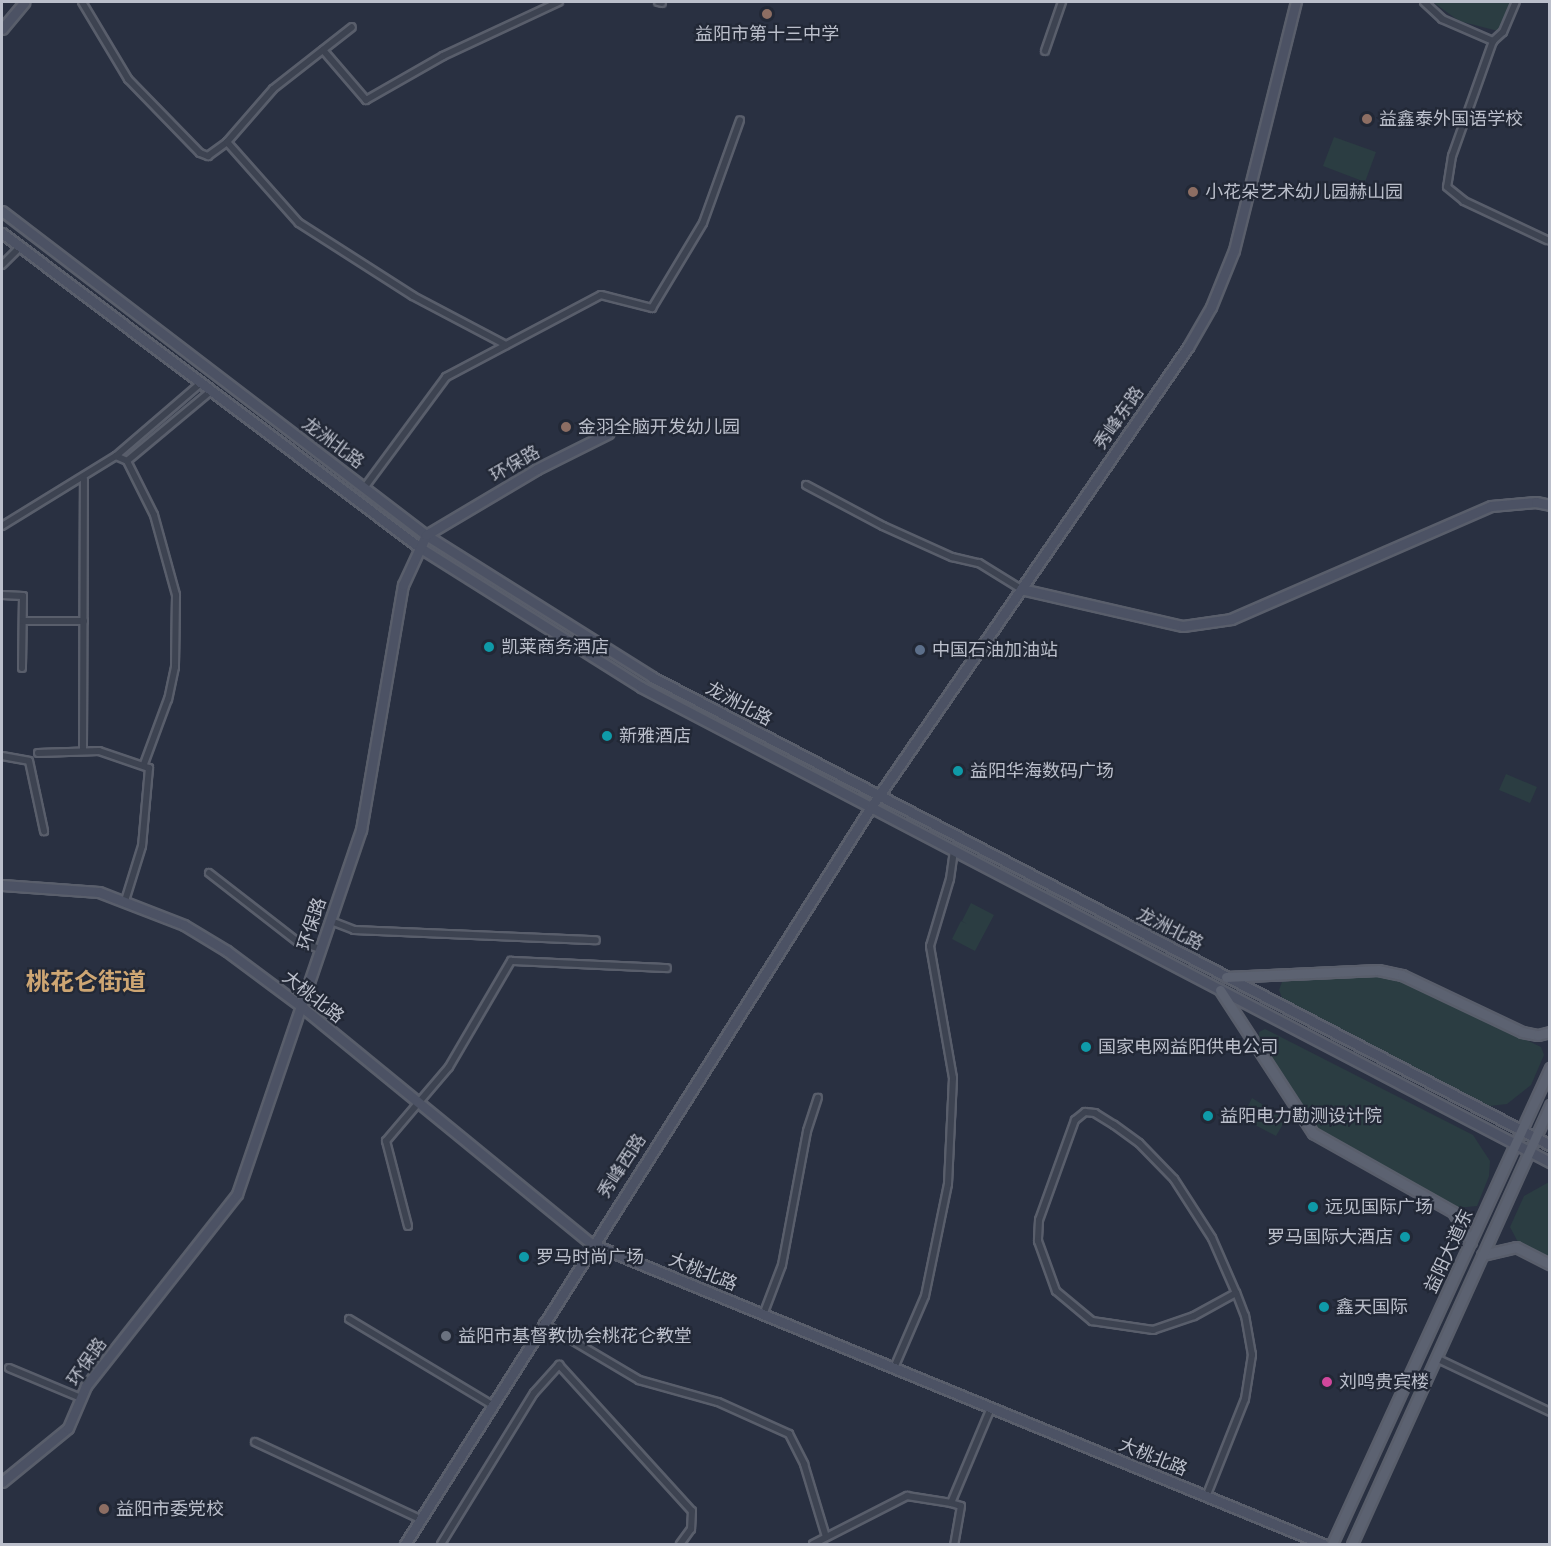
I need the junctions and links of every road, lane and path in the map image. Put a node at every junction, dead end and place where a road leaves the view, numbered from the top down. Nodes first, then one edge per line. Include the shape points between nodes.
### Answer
1 (25, 2) edge
2 (82, 2) edge
3 (559, 2) edge
4 (1062, 2) edge
5 (1296, 2) edge
6 (1424, 2) edge
7 (1516, 2) edge
8 (352, 27) dead end
9 (2, 29) edge
10 (1493, 42) junction
11 (323, 50) junction
12 (1045, 51) dead end
13 (740, 120) dead end
14 (227, 142) junction
15 (2, 211) edge
16 (2, 233) edge
17 (1547, 240) dead end
18 (20, 247) junction
19 (2, 265) edge
20 (506, 345) junction
21 (201, 383) junction
22 (211, 391) junction
23 (609, 432) dead end
24 (116, 456) junction
25 (127, 461) junction
26 (84, 479) junction
27 (806, 485) dead end
28 (364, 488) junction
29 (1550, 506) edge
30 (2, 526) edge
31 (426, 535) junction
32 (419, 547) junction
33 (1021, 590) junction
34 (2, 595) edge
35 (23, 621) junction
36 (84, 621) junction
37 (22, 668) dead end
38 (83, 750) junction
39 (38, 753) dead end
40 (2, 756) edge
41 (144, 764) junction
42 (878, 797) junction
43 (872, 807) junction
44 (44, 831) dead end
45 (954, 850) junction
46 (209, 873) dead end
47 (2, 885) edge
48 (124, 901) junction
49 (331, 921) junction
50 (596, 940) dead end
51 (321, 949) junction
52 (667, 968) dead end
53 (1226, 977) junction
54 (1220, 990) junction
55 (302, 1007) junction
56 (1550, 1032) edge
57 (1550, 1068) edge
58 (818, 1098) dead end
59 (418, 1103) junction
60 (1550, 1105) edge
61 (1521, 1130) junction
62 (1535, 1137) junction
63 (1516, 1144) junction
64 (1550, 1145) edge
65 (1528, 1150) junction
66 (1550, 1162) edge
67 (408, 1226) dead end
68 (1471, 1242) junction
69 (592, 1245) junction
70 (1482, 1255) junction
71 (1550, 1264) edge
72 (1236, 1293) junction
73 (763, 1315) junction
74 (349, 1319) dead end
75 (543, 1323) junction
76 (1436, 1358) junction
77 (9, 1368) dead end
78 (894, 1368) junction
79 (81, 1398) junction
80 (492, 1405) junction
81 (991, 1408) junction
82 (1550, 1412) edge
83 (255, 1442) dead end
84 (2, 1482) edge
85 (1206, 1497) junction
86 (951, 1503) junction
87 (420, 1519) junction
88 (826, 1536) junction
89 (405, 1545) edge
90 (441, 1545) edge
91 (680, 1545) edge
92 (813, 1545) edge
93 (954, 1545) edge
94 (1323, 1545) edge
95 (1332, 1545) edge
96 (1353, 1545) edge

1 - 9 street
2 - 14 street via 128,79 200,153 208,156
3 - 11 street via 442,56 366,100
4 - 12 street
5 - 33 street, 秀峰东路 via 1234,250 1211,307
6 - 10 street via 1442,19
7 - 10 street via 1503,32
8 - 11 street
10 - 17 street via 1452,156 1447,187 1464,201
11 - 14 street via 273,89
13 - 20 street via 703,223 652,308 601,295
14 - 20 street via 298,223 413,296
15 - 28 street, 龙洲北路
16 - 18 street, 龙洲北路
18 - 19 street
18 - 21 street, 龙洲北路
20 - 28 street via 446,377
21 - 22 street, 龙洲北路
21 - 24 street
22 - 25 street
22 - 32 street, 龙洲北路
23 - 31 street, 环保路 via 537,469
24 - 25 street
24 - 26 street
25 - 41 street via 154,515 174,584 178,622 168,699
26 - 30 street
26 - 36 street
27 - 33 street via 883,526 952,557 979,563
28 - 31 street, 龙洲北路
29 - 33 street via 1536,502 1491,506 1231,619 1183,626
31 - 32 street, 环保路
31 - 42 street, 龙洲北路 via 652,677
32 - 43 street, 龙洲北路 via 641,687
32 - 49 street, 环保路 via 403,585 361,830
33 - 42 street, 秀峰东路
34 - 35 street via 23,596
35 - 36 street
35 - 37 street
36 - 38 street
38 - 39 street
38 - 41 street
40 - 44 street via 29,760
41 - 48 street via 148,768 142,846
42 - 43 street, 秀峰东路
42 - 53 street, 龙洲北路
43 - 45 street, 龙洲北路
43 - 69 street, 秀峰西路
45 - 54 street, 龙洲北路
45 - 78 street via 950,879 930,946 953,1078 948,1184 925,1296
46 - 51 street via 298,942
47 - 48 street, 大桃北路 via 99,892
48 - 55 street, 大桃北路 via 184,925
49 - 50 street via 354,930
49 - 51 street, 环保路
51 - 55 street, 环保路
52 - 59 street via 511,961 449,1067
53 - 56 main road via 1378,970 1402,975 1522,1032
53 - 61 street, 龙洲北路
54 - 63 street, 龙洲北路
54 - 68 main road via 1313,1133 1453,1212
55 - 59 street, 大桃北路
55 - 79 street, 环保路 via 237,1194 86,1386
57 - 61 main road, 益阳大道东
58 - 73 street via 807,1131 782,1265
59 - 67 street via 386,1141
59 - 69 street, 大桃北路
60 - 62 main road
61 - 62 street, 龙洲北路
61 - 63 main road, 益阳大道东
62 - 64 street, 龙洲北路
62 - 65 main road
63 - 65 street, 龙洲北路
63 - 68 main road, 益阳大道东
65 - 66 street, 龙洲北路
65 - 70 main road
68 - 95 main road, 益阳大道东
69 - 73 street, 大桃北路
69 - 75 street, 秀峰西路
70 - 71 main road via 1516,1247
70 - 76 main road
72 - 72 street via 1212,1238 1174,1179 1139,1143 1095,1113 1085,1112 1075,1120 1039,1220 1038,1241 1056,1292 1092,1321 1153,1330 1194,1316
72 - 85 street via 1252,1355 1245,1399
73 - 78 street, 大桃北路
74 - 80 street
75 - 80 street, 秀峰西路
75 - 88 street via 639,1380 718,1402 789,1434 804,1464
76 - 82 street
76 - 96 main road
77 - 79 street
78 - 81 street, 大桃北路
79 - 84 street, 环保路 via 68,1428
80 - 87 street, 秀峰西路
81 - 85 street, 大桃北路
81 - 86 street
83 - 87 street
85 - 94 street, 大桃北路
86 - 88 street via 907,1496
86 - 93 street via 961,1506
87 - 89 street, 秀峰西路
88 - 92 street
90 - 91 street via 534,1393 559,1365 692,1510 691,1529

